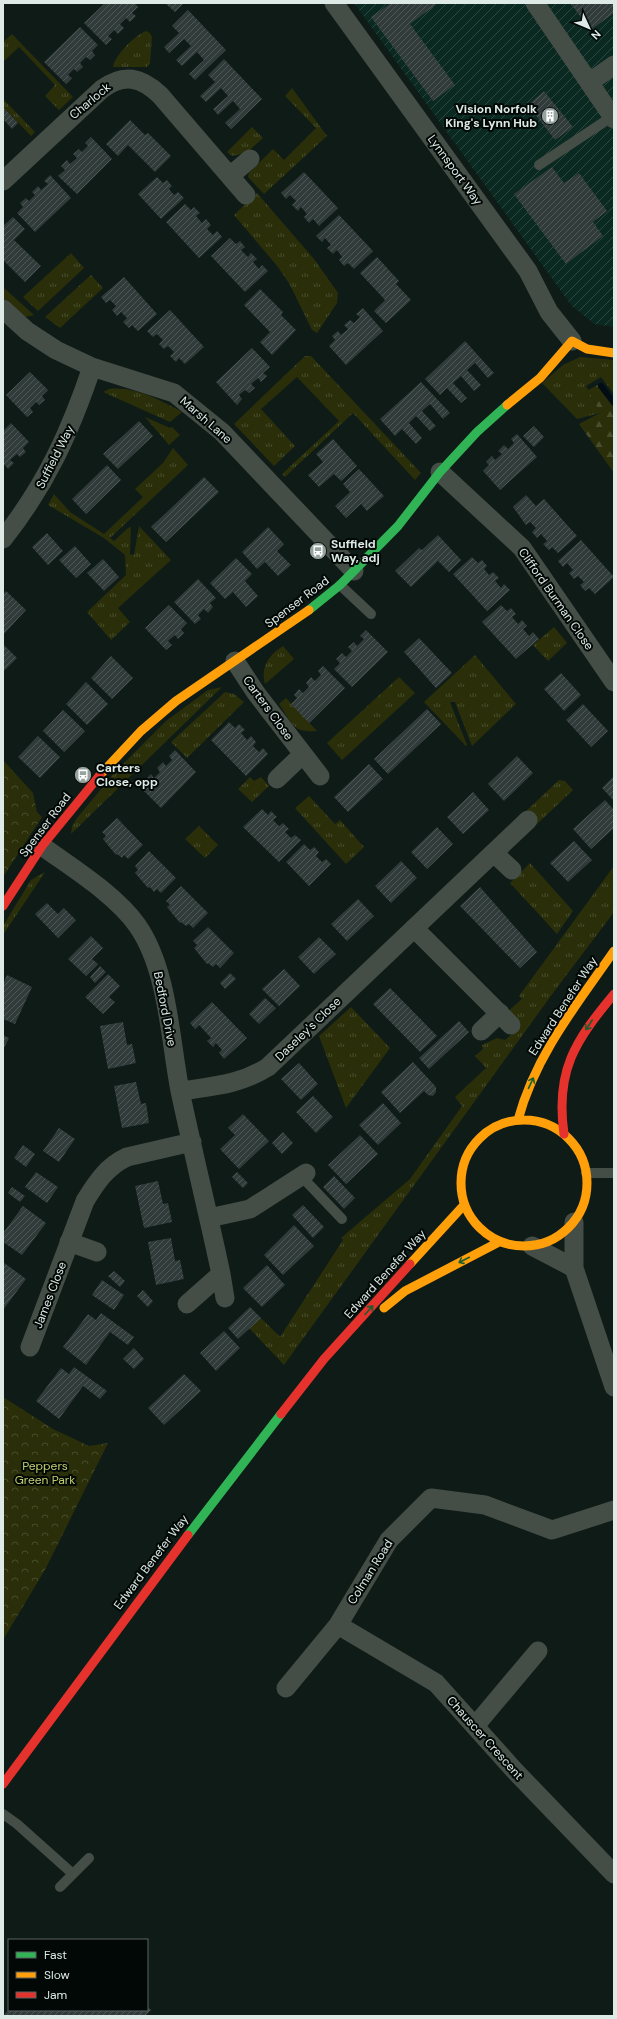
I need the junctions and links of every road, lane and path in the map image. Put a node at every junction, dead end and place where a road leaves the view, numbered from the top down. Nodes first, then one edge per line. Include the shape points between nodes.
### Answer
1 (334, 3) edge
2 (535, 3) edge
3 (614, 65) edge
4 (590, 82) junction
5 (613, 117) edge
6 (250, 159) dead end
7 (539, 165) dead end
8 (230, 176) junction
9 (3, 180) edge
10 (246, 195) dead end
11 (3, 309) edge
12 (572, 341) junction
13 (614, 346) edge
14 (600, 351) junction
15 (614, 353) edge
16 (92, 367) junction
17 (440, 472) junction
18 (3, 539) edge
19 (354, 571) junction
20 (340, 585) junction
21 (371, 614) dead end
22 (235, 661) junction
23 (614, 682) edge
24 (302, 755) junction
25 (320, 776) dead end
26 (277, 779) dead end
27 (528, 820) dead end
28 (42, 846) junction
29 (494, 853) junction
30 (512, 870) dead end
31 (3, 906) edge
32 (414, 928) junction
33 (614, 951) edge
34 (614, 994) edge
35 (481, 1031) dead end
36 (180, 1091) junction
37 (518, 1120) junction
38 (564, 1134) junction
39 (192, 1142) junction
40 (586, 1173) junction
41 (614, 1173) edge
42 (304, 1175) joint
43 (464, 1205) junction
44 (209, 1218) junction
45 (342, 1220) dead end
46 (574, 1222) junction
47 (69, 1242) junction
48 (499, 1242) junction
49 (532, 1246) junction
50 (97, 1252) dead end
51 (574, 1268) junction
52 (221, 1274) junction
53 (225, 1298) dead end
54 (187, 1304) dead end
55 (30, 1347) dead end
56 (324, 1359) junction
57 (614, 1388) edge
58 (614, 1510) edge
59 (338, 1625) junction
60 (538, 1650) dead end
61 (286, 1688) dead end
62 (474, 1726) junction
63 (3, 1784) edge
64 (3, 1814) edge
65 (89, 1858) dead end
66 (73, 1874) junction
67 (614, 1874) edge
68 (60, 1887) dead end

1 - 12 street, Lynnsport Way via 528,271 549,312
2 - 4 street
3 - 4 street
4 - 5 street
5 - 7 lane
6 - 8 street
8 - 9 street, Charlock via 160,95 145,83 130,79 111,83 102,89
8 - 10 street, Charlock
11 - 16 street, Marsh Lane via 27,331 56,350
12 - 14 main road via 587,349
12 - 17 main road, Spenser Road via 540,378 477,432
13 - 14 main road
14 - 15 main road
16 - 18 street, Suffield Way via 56,459 26,510
16 - 19 street, Marsh Lane via 174,393 222,432
17 - 19 main road, Spenser Road via 398,526
17 - 23 street, Clifford Burman Close via 522,548
19 - 20 main road, Spenser Road
20 - 21 lane
20 - 22 main road, Spenser Road via 314,607
22 - 24 street, Carters Close
22 - 28 main road, Spenser Road via 176,701 141,732 96,780
24 - 25 street, Carters Close
24 - 26 street
27 - 29 street, Daseley's Close
28 - 31 main road, Spenser Road
28 - 36 street, Bedford Drive via 120,906 137,924 150,946 160,975
29 - 30 street
29 - 32 street, Daseley's Close
32 - 35 street via 505,1019
32 - 36 street, Daseley's Close via 268,1067 251,1077 233,1083
37 -> 33 main road, Edward Benefer Way via 521,1104 542,1059
34 -> 38 main road via 594,1017 564,1070 560,1097 560,1116
36 - 39 street, Bedford Drive
37 - 38 main road via 545,1123
37 - 43 main road via 499,1124 482,1135 470,1150 462,1168 460,1187
38 - 40 main road via 581,1155
39 - 44 street, Bedford Drive
39 - 47 street, James Close via 117,1161 106,1171 88,1196
40 - 41 lane
40 - 46 main road via 587,1190 583,1207
42 - 44 street via 250,1209
42 - 45 lane
43 - 48 main road via 473,1222 484,1234
56 -> 43 main road, Edward Benefer Way
44 - 52 street, Bedford Drive
46 - 49 main road via 563,1234 548,1242
46 - 51 street
47 - 50 street
47 - 55 street, James Close
48 - 49 main road via 515,1246
48 -> 56 main road, Edward Benefer Way via 405,1291
49 - 51 street
51 - 57 street
52 - 53 street, Bedford Drive
52 - 54 street
56 - 63 main road, Edward Benefer Way via 159,1572
58 - 59 street, Colman Road via 552,1530 485,1505 431,1498 389,1540
59 - 61 street, Colman Road
59 - 62 street, Chauscer Crescent via 436,1683
60 - 62 street
62 - 67 street, Chauscer Crescent
64 - 66 lane
65 - 66 lane
66 - 68 lane

